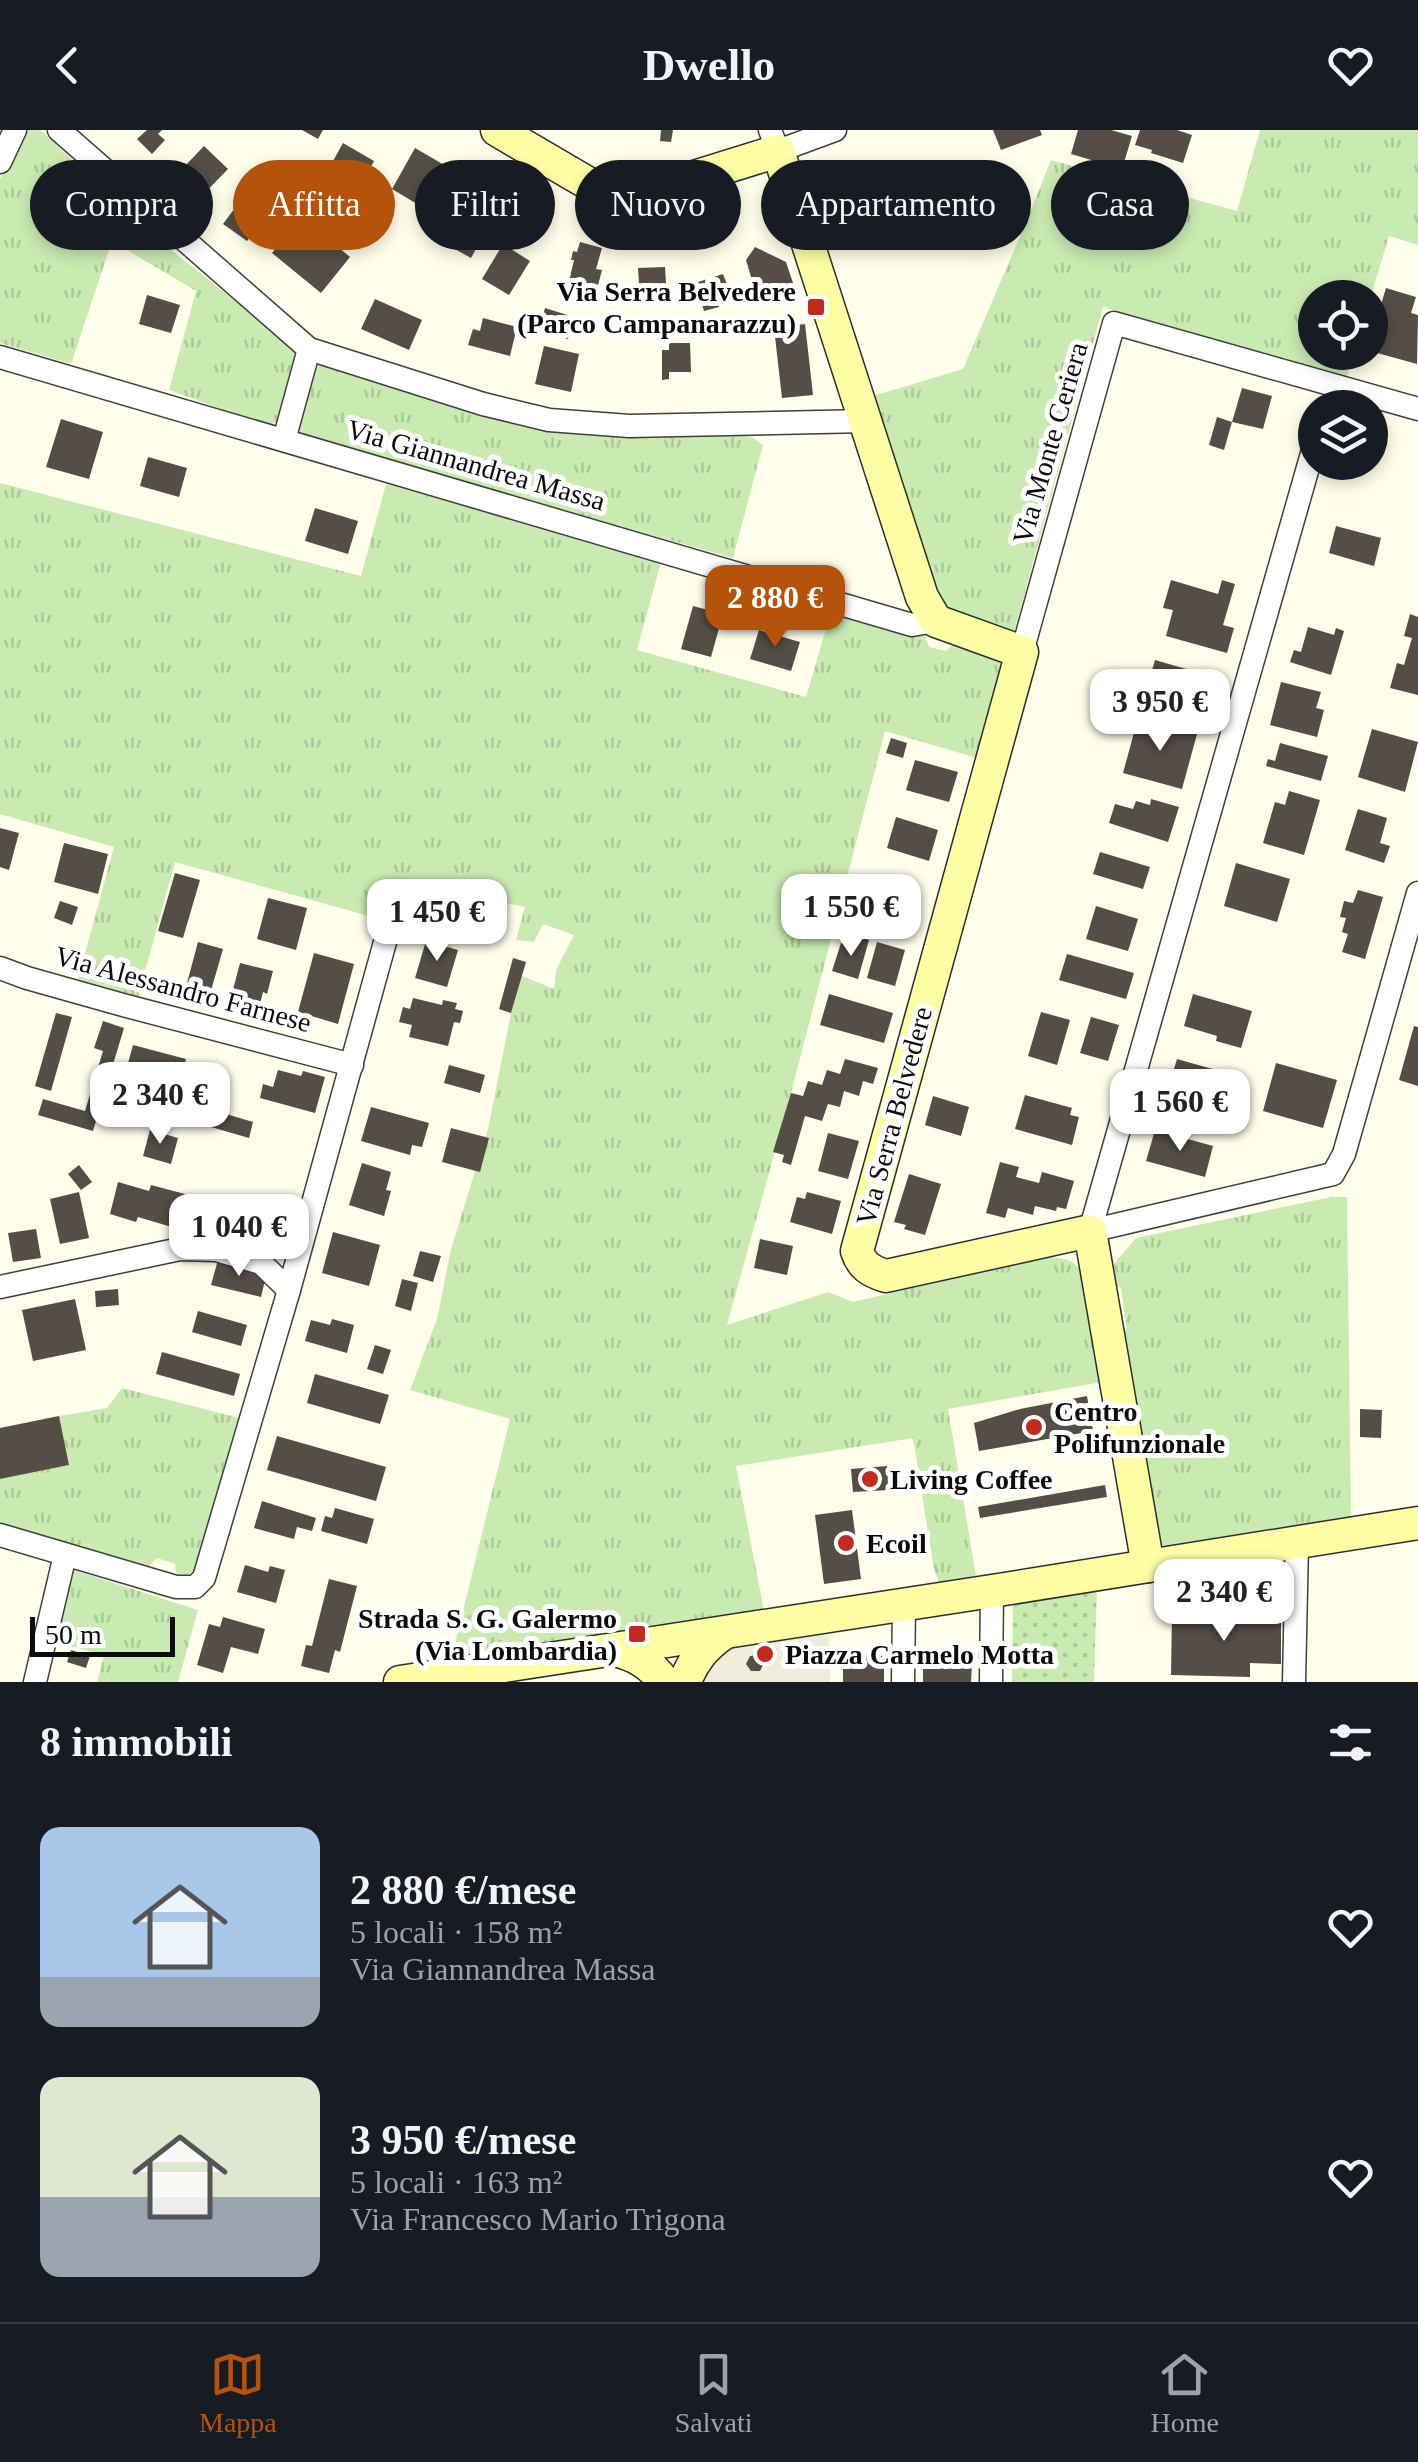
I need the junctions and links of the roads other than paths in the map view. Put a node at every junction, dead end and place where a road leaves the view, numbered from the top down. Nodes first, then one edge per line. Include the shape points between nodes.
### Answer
1 (15, 130) edge
2 (59, 130) edge
3 (498, 130) edge
4 (835, 130) edge
5 (774, 140) edge
6 (0, 162) edge
7 (309, 349) junction
8 (0, 357) edge
9 (1311, 390) edge
10 (1388, 405) edge
11 (1418, 409) edge
12 (866, 421) junction
13 (284, 440) junction
14 (1304, 480) edge
15 (936, 621) junction
16 (1022, 652) junction
17 (1418, 893) edge
18 (390, 924) dead end
19 (0, 968) edge
20 (352, 1065) junction
21 (1090, 1231) junction
22 (0, 1287) edge
23 (289, 1290) junction
24 (1418, 1523) edge
25 (0, 1536) edge
26 (1297, 1543) junction
27 (66, 1555) junction
28 (1148, 1566) junction
29 (992, 1592) junction
30 (904, 1605) junction
31 (724, 1633) junction
32 (674, 1640) junction
33 (614, 1650) junction
34 (416, 1681) edge
35 (676, 1681) edge
36 (35, 1682) edge
37 (902, 1682) edge
38 (992, 1682) edge
39 (1294, 1682) edge

1 - 6 street
2 - 7 street
3 - 5 street via 591,185 633,196
4 - 5 street
5 - 12 street
7 - 12 street via 549,420 629,426
7 - 13 street
8 - 13 street, Via Giannandrea Massa
9 - 16 street, Via Monte Ceriera via 1114,323
10 - 11 street, Via Monte Ceriera
12 - 15 street via 922,597
13 - 15 street, Via Giannandrea Massa via 912,624
14 - 21 street
15 - 16 street
16 - 21 street, Via Serra Belvedere via 857,1251 872,1272 886,1276
17 - 21 street via 1333,1174
18 - 20 street
19 - 20 street, Via Alessandro Farnese
20 - 23 street
21 - 28 street
22 - 23 street via 180,1248 216,1250 261,1264
23 - 27 street via 204,1578 194,1588 176,1587
24 - 26 street
25 - 27 street
26 - 28 street
26 - 39 street
27 - 36 street
28 - 29 street
29 - 30 street
29 - 38 street
30 - 31 street
30 - 37 street
31 - 32 street
31 - 35 street
32 - 33 street
32 - 35 street via 668,1664
33 - 34 street
33 - 35 street

